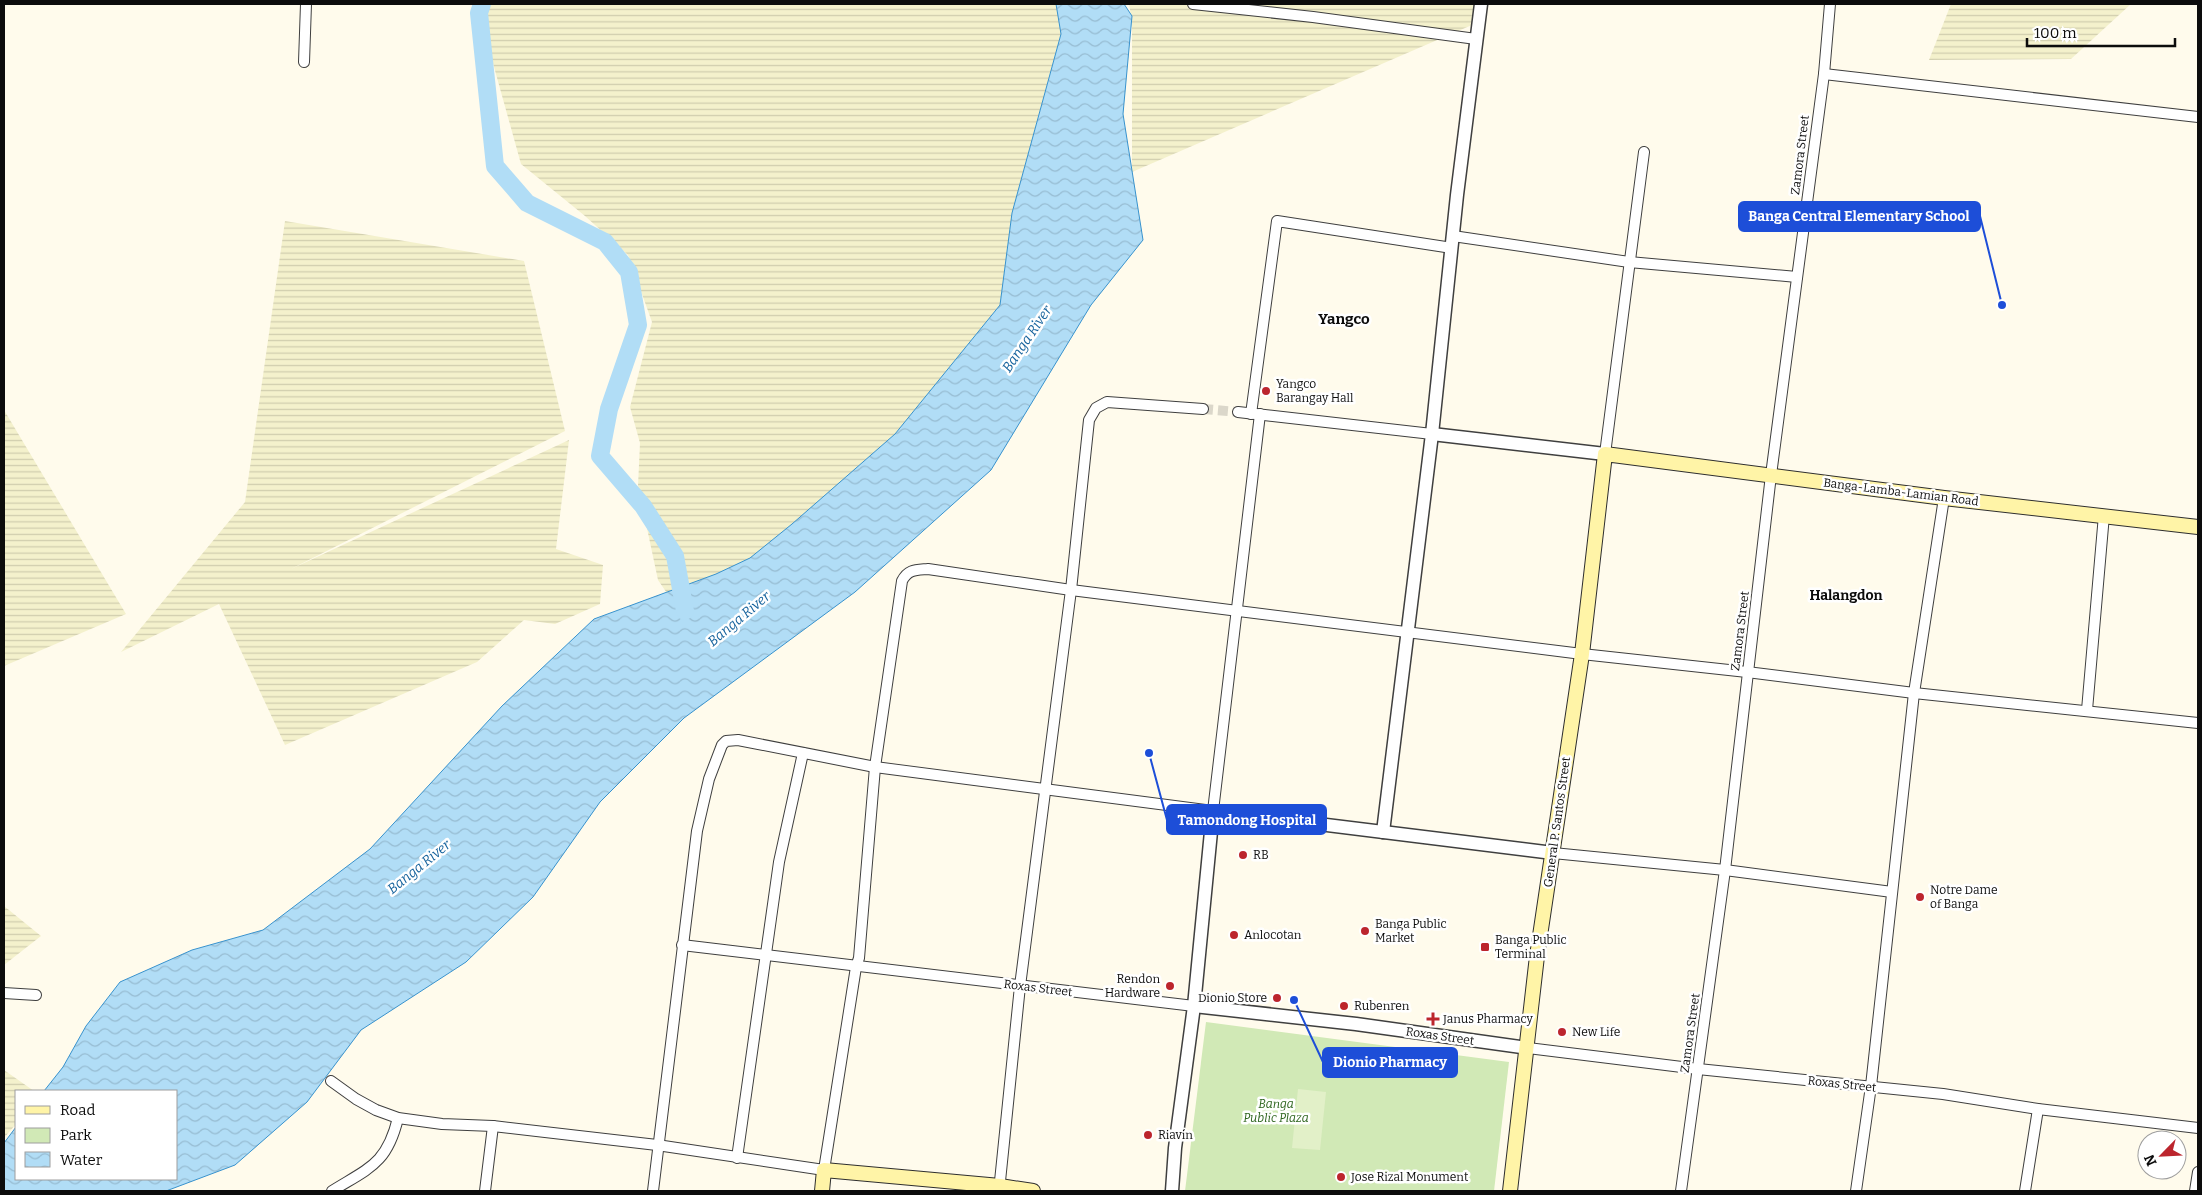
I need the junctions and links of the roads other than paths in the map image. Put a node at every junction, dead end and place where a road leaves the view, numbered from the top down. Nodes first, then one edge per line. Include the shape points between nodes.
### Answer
1 (306, 4) edge
2 (1193, 4) edge
3 (1481, 4) edge
4 (1830, 4) edge
5 (1476, 39) junction
6 (304, 62) dead end
7 (1824, 74) junction
8 (2198, 117) edge
9 (1644, 152) dead end
10 (1453, 242) junction
11 (1629, 262) junction
12 (1797, 277) junction
13 (1204, 409) tunnel mouth
14 (1238, 412) tunnel mouth
15 (1255, 414) junction
16 (1432, 434) junction
17 (1605, 454) junction
18 (1772, 474) junction
19 (1944, 498) junction
20 (2104, 515) junction
21 (2198, 527) edge
22 (1070, 590) junction
23 (1236, 610) junction
24 (1408, 631) junction
25 (1582, 654) junction
26 (1747, 672) junction
27 (1914, 693) junction
28 (2087, 710) junction
29 (2198, 723) edge
30 (802, 753) junction
31 (875, 768) junction
32 (1044, 788) junction
33 (1213, 811) junction
34 (1383, 832) junction
35 (1553, 854) junction
36 (1725, 870) junction
37 (1892, 892) junction
38 (682, 946) junction
39 (765, 954) junction
40 (856, 967) junction
41 (1020, 986) junction
42 (4, 993) edge
43 (36, 995) dead end
44 (1194, 1006) junction
45 (1528, 1048) junction
46 (1698, 1069) junction
47 (331, 1081) dead end
48 (1871, 1086) junction
49 (2038, 1109) junction
50 (398, 1118) junction
51 (493, 1126) junction
52 (2198, 1128) edge
53 (657, 1145) junction
54 (737, 1158) junction
55 (824, 1170) junction
56 (2198, 1172) edge
57 (999, 1189) edge
58 (332, 1191) edge
59 (485, 1191) edge
60 (653, 1191) edge
61 (822, 1191) edge
62 (1033, 1191) edge
63 (1172, 1191) edge
64 (1510, 1191) edge
65 (1681, 1191) edge
66 (1856, 1191) edge
67 (2025, 1191) edge
68 (2196, 1191) edge

1 - 6 street
2 - 5 street
3 - 5 street
4 - 7 street, Zamora Street
5 - 10 street
7 - 8 street
7 - 12 street, Zamora Street
9 - 11 street
10 - 11 street
10 - 15 street via 1277,221
10 - 16 street
11 - 12 street
11 - 17 street
12 - 18 street, Zamora Street
13 - 22 street via 1117,401 1101,404 1091,413
14 - 15 street
15 - 16 street
15 - 23 street
16 - 17 street
16 - 24 street
17 - 18 main road, Banga-Lamba-Lamian Road
17 - 25 main road, General P. Santos Street
18 - 19 main road, Banga-Lamba-Lamian Road
18 - 26 street, Zamora Street
19 - 20 main road, Banga-Lamba-Lamian Road
19 - 27 street
20 - 21 main road, Banga-Lamba-Lamian Road
20 - 28 street
22 - 23 street
22 - 31 street via 928,569 906,574 902,581
22 - 32 street
23 - 24 street
23 - 33 street
24 - 25 street
24 - 34 street
25 - 26 street
25 - 35 main road, General P. Santos Street
26 - 27 street
26 - 36 street, Zamora Street
27 - 28 street
27 - 37 street
28 - 29 street
30 - 31 street
30 - 38 street via 732,739 719,750 697,831
30 - 39 street via 779,862
31 - 32 street
31 - 40 street via 860,952
32 - 33 street
32 - 41 street
33 - 34 street
33 - 44 street
34 - 35 street
35 - 36 street
35 - 45 main road, General P. Santos Street via 1537,956
36 - 37 street
36 - 46 street, Zamora Street
37 - 48 street
38 - 39 street, Roxas Street
38 - 53 street
39 - 40 street, Roxas Street
39 - 54 street
40 - 41 street, Roxas Street
40 - 55 street
41 - 44 street, Roxas Street
41 - 57 street
42 - 43 street
44 - 45 street, Roxas Street
44 - 63 street
45 - 46 street, Roxas Street
45 - 64 main road, General P. Santos Street
46 - 48 street, Roxas Street
46 - 65 street, Zamora Street
47 - 50 street via 363,1103
48 - 49 street, Roxas Street
48 - 66 street
49 - 52 street, Roxas Street
49 - 67 street
50 - 51 street
50 - 58 street via 384,1155
51 - 53 street
51 - 59 street
53 - 54 street
53 - 60 street
54 - 55 street
55 - 57 main road
55 - 61 main road
56 - 68 street
57 - 62 main road

